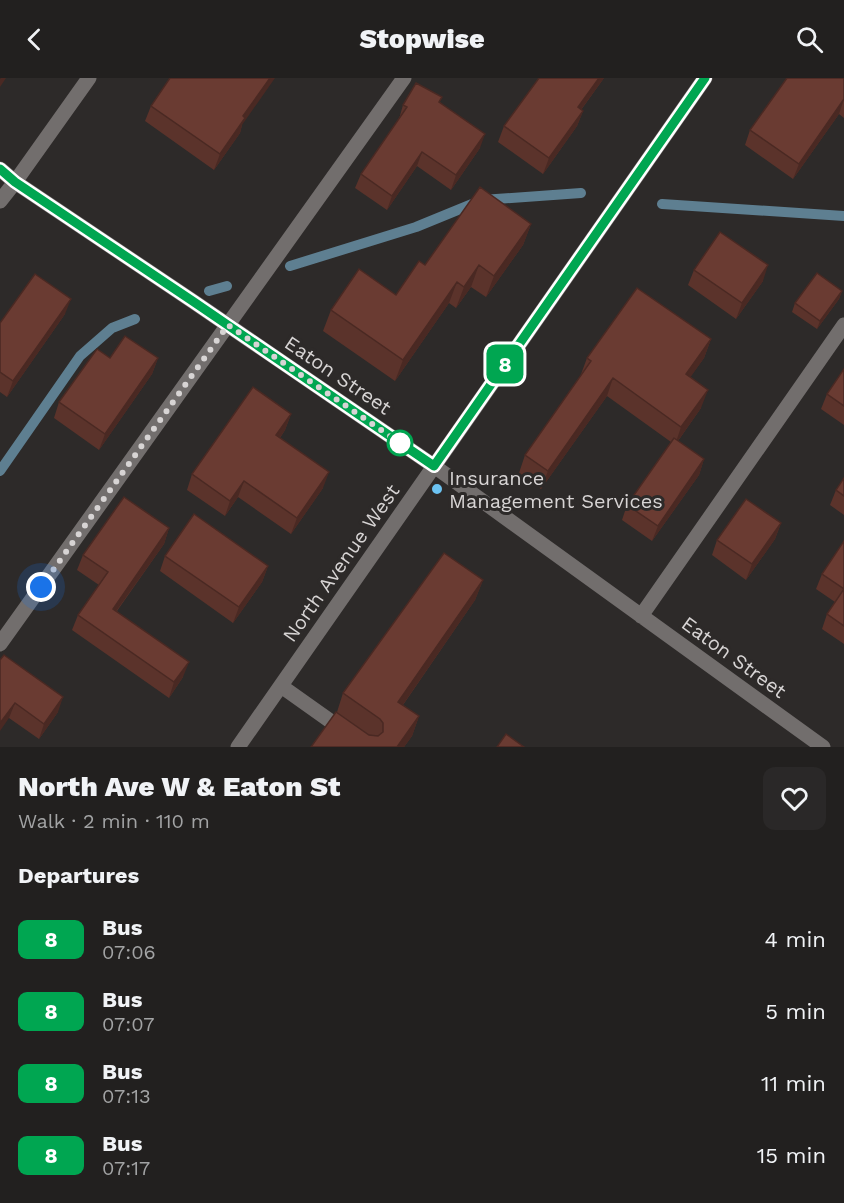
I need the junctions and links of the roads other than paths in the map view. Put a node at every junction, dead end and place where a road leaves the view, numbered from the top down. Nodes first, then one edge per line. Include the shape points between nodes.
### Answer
1 (89, 78) edge
2 (404, 78) edge
3 (705, 78) edge
4 (0, 169) edge
5 (15, 182) junction
6 (0, 201) edge
7 (228, 325) junction
8 (844, 325) edge
9 (434, 466) junction
10 (641, 616) junction
11 (0, 644) edge
12 (280, 686) junction
13 (238, 747) edge
14 (367, 747) edge
15 (823, 747) edge

1 - 5 street
2 - 7 street
3 - 9 street, North Avenue West
4 - 5 street, Eaton Street
5 - 6 street
5 - 7 street, Eaton Street
7 - 9 street, Eaton Street
7 - 11 street
8 - 10 street
9 - 10 street, Eaton Street
9 - 12 street, North Avenue West
10 - 15 street, Eaton Street
12 - 13 street, North Avenue West
12 - 14 street

